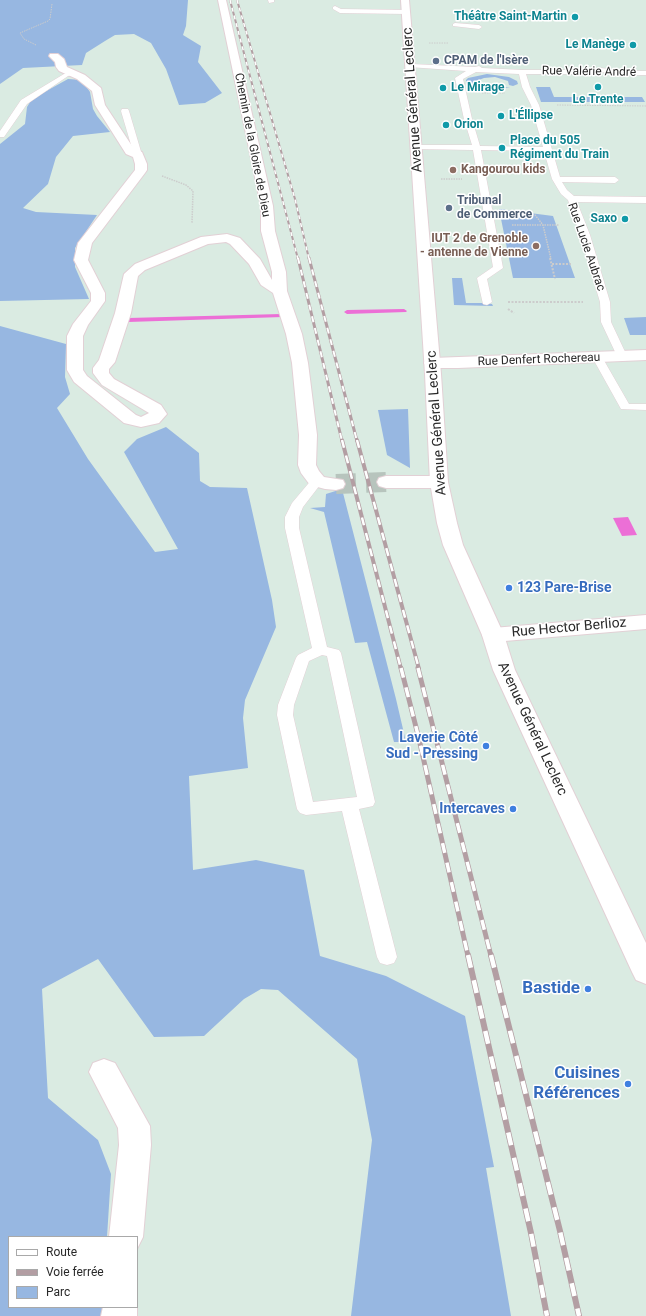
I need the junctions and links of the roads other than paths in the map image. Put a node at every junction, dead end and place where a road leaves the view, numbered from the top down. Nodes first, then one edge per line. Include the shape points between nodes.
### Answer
1 (222, 0) edge
2 (406, 6) edge
3 (335, 8) dead end
4 (455, 25) dead end
5 (479, 27) dead end
6 (54, 56) road end
7 (411, 66) junction
8 (479, 68) junction
9 (522, 72) junction
10 (646, 73) edge
11 (70, 74) junction
12 (125, 111) dead end
13 (1, 135) dead end
14 (416, 146) junction
15 (477, 148) junction
16 (547, 149) junction
17 (138, 155) junction
18 (556, 179) junction
19 (615, 180) dead end
20 (572, 200) junction
21 (646, 200) edge
22 (280, 291) junction
23 (487, 302) dead end
24 (594, 313) dead end
25 (605, 313) junction
26 (646, 355) edge
27 (622, 356) junction
28 (597, 357) junction
29 (432, 363) junction
30 (646, 407) edge
31 (317, 481) junction
32 (386, 482) tunnel mouth
33 (439, 482) junction
34 (336, 484) tunnel mouth
35 (646, 622) edge
36 (493, 635) junction
37 (320, 650) junction
38 (349, 804) junction
39 (387, 957) dead end
40 (646, 972) edge
41 (104, 1072) dead end
42 (126, 1236) edge

1 - 22 street, Chemin de la Gloire de Dieu via 267,206 268,231 279,272
2 - 3 lane via 340,11
2 - 7 street, Avenue Général Leclerc
4 - 5 lane
6 - 11 street via 60,61 61,67
7 - 8 lane, Rue Valérie André
7 - 14 street, Avenue Général Leclerc
8 - 9 lane, Rue Valérie André
8 - 15 lane via 459,78
9 - 10 lane, Rue Valérie André via 601,70
9 - 16 lane, Rue Lucie Aubrac via 535,105
11 - 13 lane via 24,102
11 - 17 street via 81,78 97,90 100,105 121,140 130,151
12 - 17 lane
14 - 15 lane
14 - 29 street, Avenue Général Leclerc
15 - 16 lane
15 - 23 lane via 498,268 482,278
16 - 18 lane, Rue Lucie Aubrac
17 - 22 street via 141,170 85,243 81,260 98,293 98,301 75,336 76,370 85,384 130,419 141,422 153,419 158,414 155,409 108,382 101,373 123,313 131,274 140,267 206,240 227,238 235,241 255,262 266,282
18 - 19 lane
18 - 20 lane, Rue Lucie Aubrac
20 - 21 lane
20 - 25 lane, Rue Lucie Aubrac via 605,302
22 - 31 street, Chemin de la Gloire de Dieu via 300,363 308,435 307,465
24 - 25 lane
25 - 27 lane, Rue Lucie Aubrac via 608,338
26 - 27 street, Rue Denfert Rochereau
27 - 28 street, Rue Denfert Rochereau
28 - 29 street, Rue Denfert Rochereau
28 - 30 lane via 625,408
29 - 33 street, Avenue Général Leclerc
31 - 34 street
31 - 37 lane via 297,506 292,517 292,528
32 - 33 street
33 - 36 street, Avenue Général Leclerc via 453,545
35 - 36 street, Rue Hector Berlioz
36 - 40 street, Avenue Général Leclerc via 507,677
37 - 38 lane via 334,653 366,802
37 - 38 lane via 303,658 285,715 306,809
38 - 39 lane
41 - 42 street via 134,1126 135,1145

